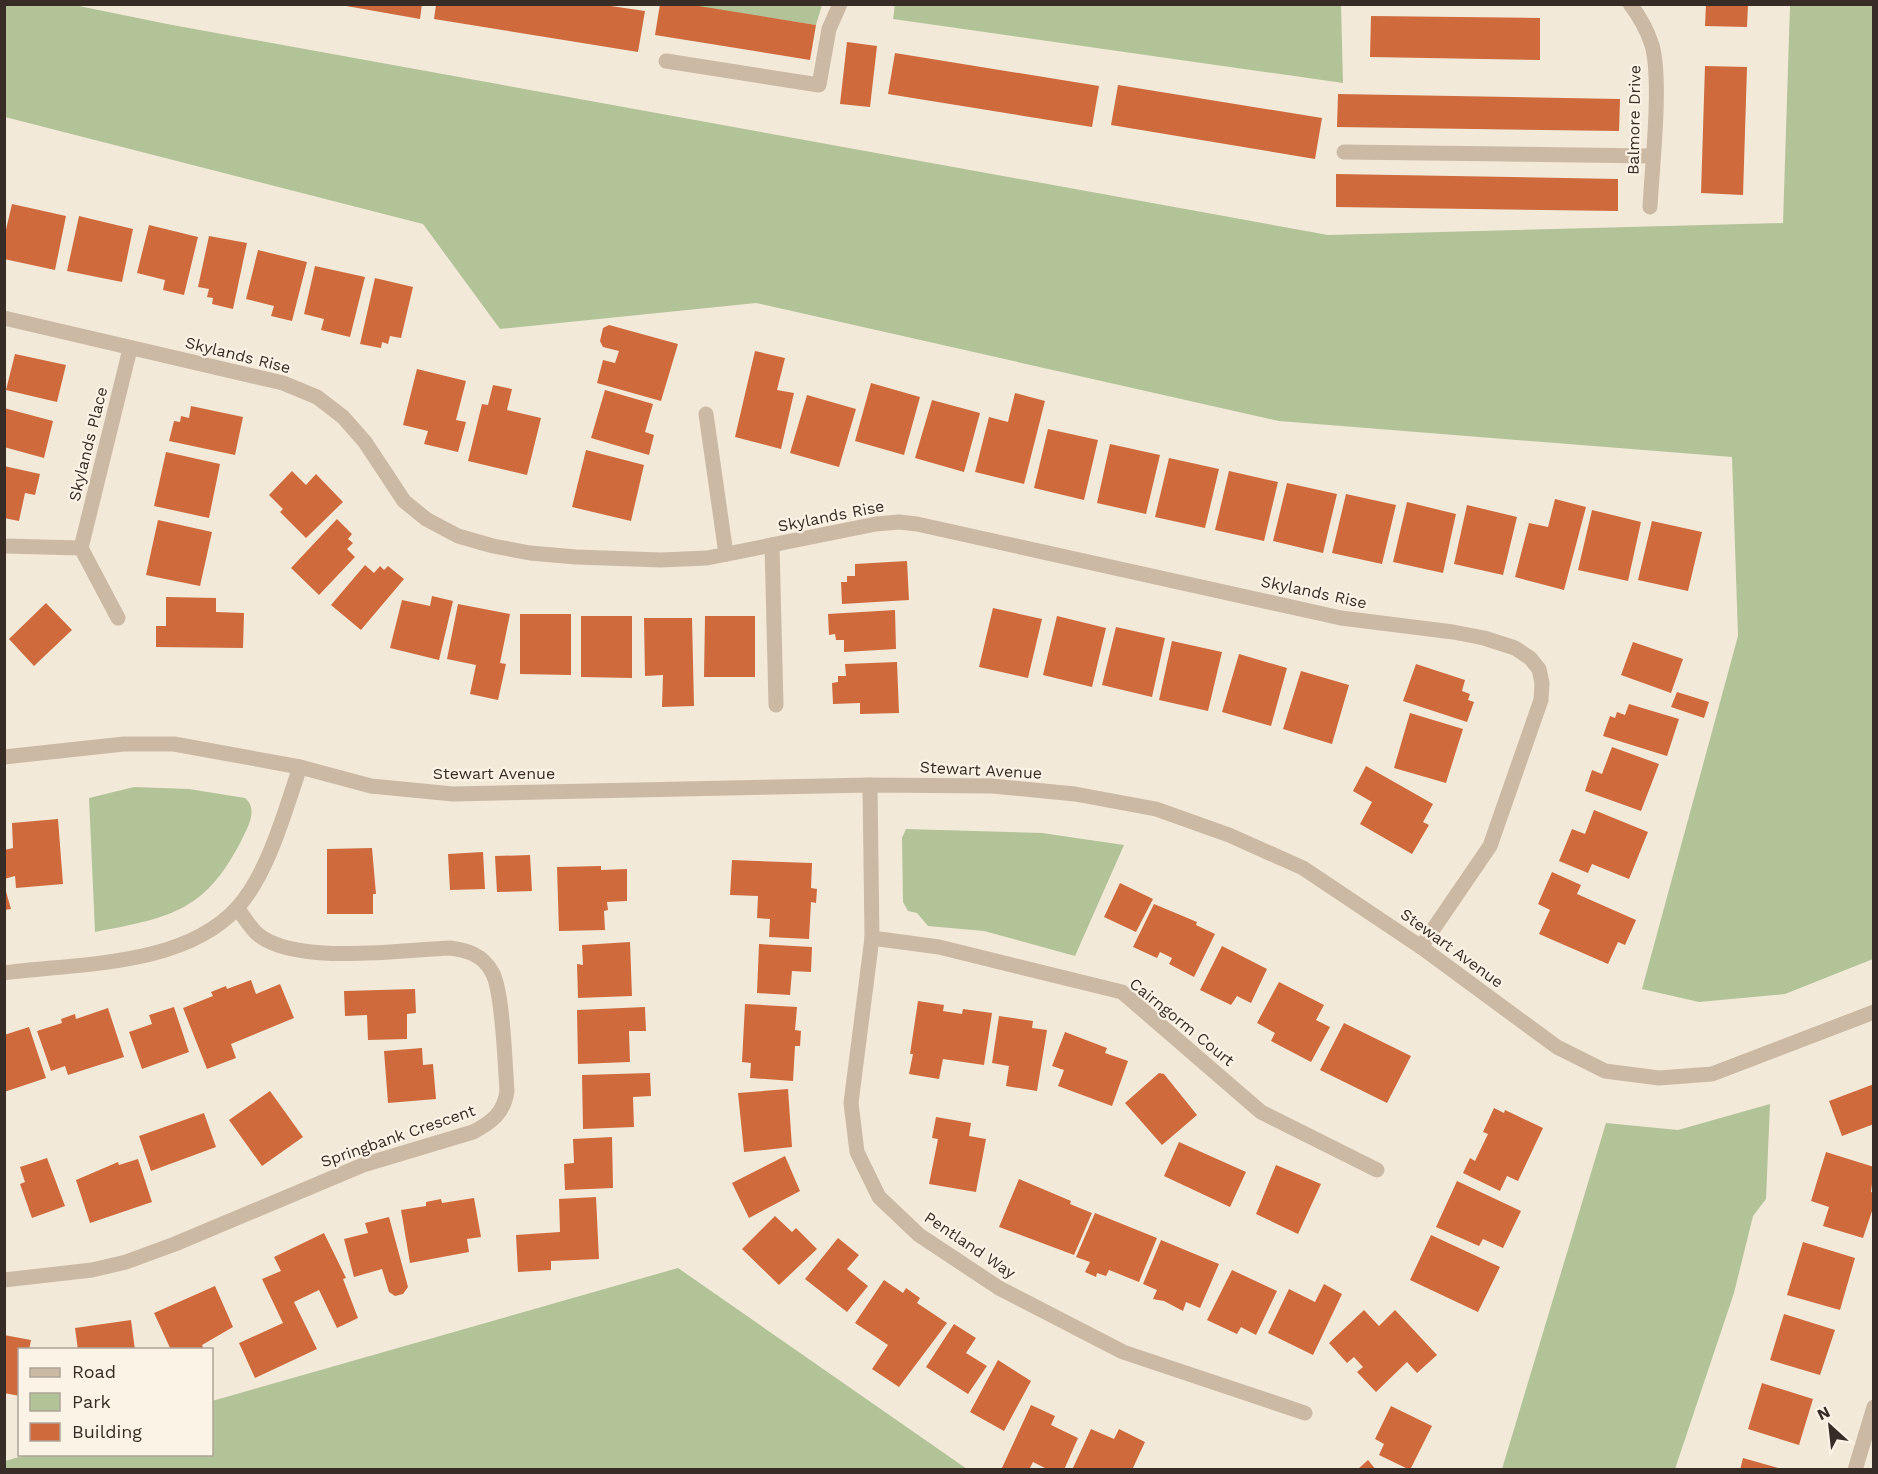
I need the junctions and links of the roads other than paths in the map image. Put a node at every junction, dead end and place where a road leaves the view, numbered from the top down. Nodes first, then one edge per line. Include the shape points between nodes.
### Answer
1 (840, 4) edge
2 (1630, 4) edge
3 (666, 62) dead end
4 (1344, 152) dead end
5 (1652, 156) junction
6 (1650, 207) dead end
7 (4, 318) edge
8 (130, 349) junction
9 (706, 414) dead end
10 (772, 545) junction
11 (5, 546) edge
12 (81, 548) junction
13 (726, 554) junction
14 (118, 618) dead end
15 (776, 705) dead end
16 (4, 757) edge
17 (300, 767) junction
18 (870, 785) junction
19 (237, 908) junction
20 (872, 938) junction
21 (1421, 947) junction
22 (4, 973) edge
23 (1874, 1012) edge
24 (1377, 1170) dead end
25 (4, 1280) edge
26 (1874, 1407) edge
27 (1305, 1413) dead end
28 (1855, 1470) edge

1 - 3 street via 829,29 819,85
2 - 5 street, Balmore Drive via 1653,47
4 - 5 street
5 - 6 street, Balmore Drive
7 - 8 street, Skylands Rise
8 - 12 street, Skylands Place
8 - 13 street, Skylands Rise via 283,383 317,397 343,417 365,442 404,501 426,519 458,536 530,554 661,560
9 - 13 street
10 - 13 street, Skylands Rise
10 - 15 street, Skylands Rise
10 - 21 street, Skylands Rise via 876,524 917,524 1341,618 1453,632 1515,648 1539,669 1541,700 1491,846
11 - 12 street
12 - 14 street
16 - 17 street, Stewart Avenue via 124,744 174,744
17 - 18 street, Stewart Avenue via 370,786 453,794
17 - 19 street via 261,869
18 - 20 street, Pentland Way
18 - 21 street, Stewart Avenue via 992,786 1076,794 1156,810 1229,835 1303,868
19 - 22 street via 212,929 170,949 134,958
19 - 25 street, Springbank Crescent via 260,936 284,948 313,954 450,948 469,950 482,960 493,972 498,989 507,1091 500,1113 473,1132 363,1165 126,1262
20 - 24 street, Cairngorm Court via 939,947 1122,992 1262,1112
20 - 27 street, Pentland Way via 851,1103 857,1152 879,1197 919,1235 999,1288 1123,1352
21 - 23 street, Stewart Avenue via 1557,1047 1605,1071 1659,1078 1712,1074
26 - 28 street

